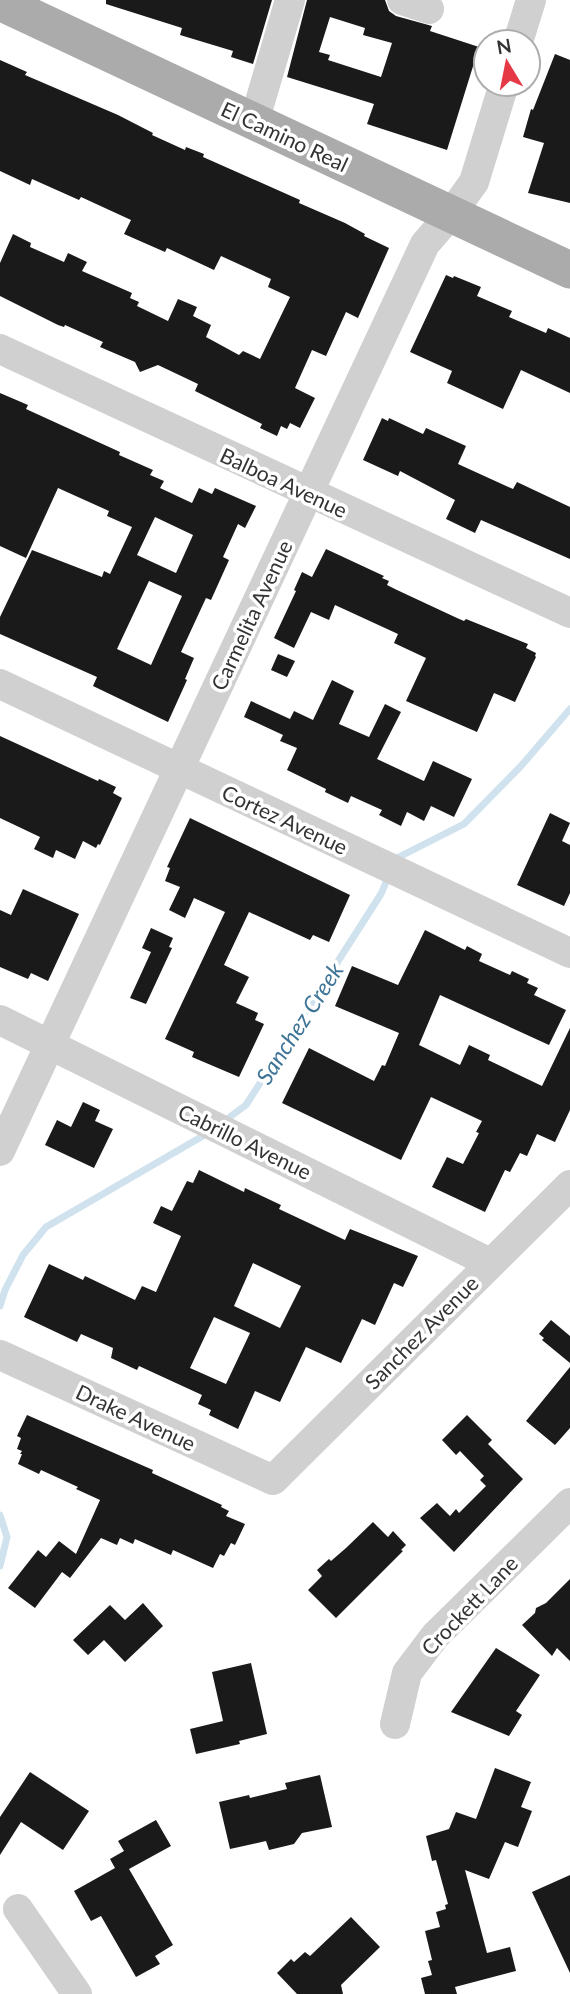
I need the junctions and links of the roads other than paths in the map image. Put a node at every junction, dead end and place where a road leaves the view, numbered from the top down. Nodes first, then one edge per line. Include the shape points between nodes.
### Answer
1 (290, 0) edge
2 (531, 0) edge
3 (0, 2) edge
4 (522, 28) edge
5 (500, 98) edge
6 (254, 122) junction
7 (451, 214) junction
8 (570, 270) edge
9 (0, 349) edge
10 (308, 493) junction
11 (570, 613) edge
12 (0, 684) edge
13 (179, 768) junction
14 (570, 953) edge
15 (0, 1020) edge
16 (50, 1043) junction
17 (0, 1151) edge
18 (570, 1185) edge
19 (490, 1263) junction
20 (3, 1356) edge
21 (273, 1480) joint
22 (570, 1503) edge
23 (395, 1724) dead end
24 (18, 1909) dead end
25 (76, 1994) edge

1 - 6 street
2 - 4 street
3 - 6 main road, El Camino Real
5 - 7 street, Carmelita Avenue via 474,182
6 - 7 main road, El Camino Real
7 - 8 main road, El Camino Real
7 - 10 street, Carmelita Avenue via 425,244
9 - 10 street, Balboa Avenue
10 - 11 street, Balboa Avenue
10 - 13 street, Carmelita Avenue
12 - 13 street, Cortez Avenue
13 - 14 street, Cortez Avenue
13 - 16 street, Carmelita Avenue
15 - 16 street, Cabrillo Avenue
16 - 17 street, Carmelita Avenue
16 - 19 street, Cabrillo Avenue
18 - 19 street, Sanchez Avenue
19 - 21 street, Sanchez Avenue
20 - 21 street, Drake Avenue
22 - 23 street, Crockett Lane via 435,1636 407,1673
24 - 25 street

